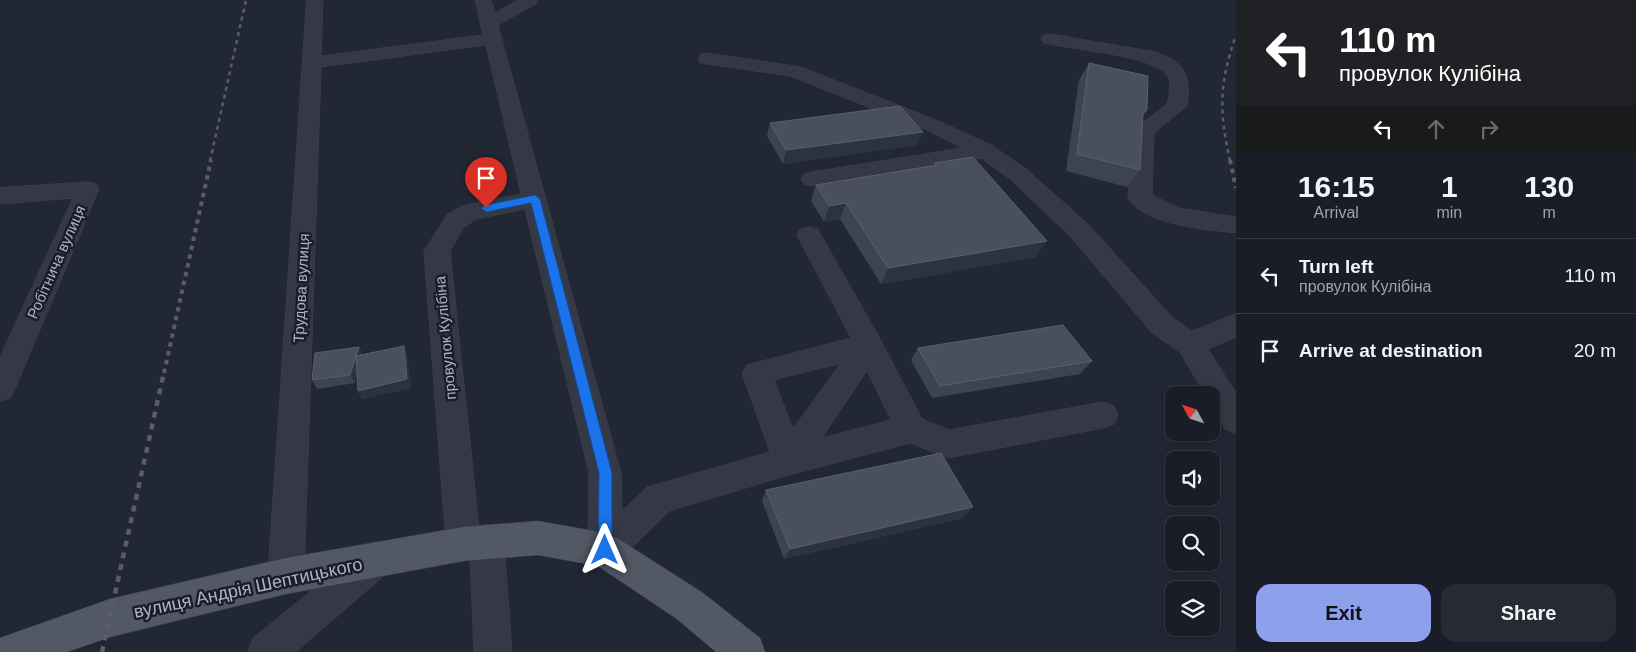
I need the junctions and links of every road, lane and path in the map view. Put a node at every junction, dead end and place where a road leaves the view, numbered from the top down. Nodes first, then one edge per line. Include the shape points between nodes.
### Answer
1 (315, 0) edge
2 (530, 0) edge
3 (488, 21) edge
4 (1050, 39) dead end
5 (707, 59) dead end
6 (312, 63) junction
7 (984, 151) junction
8 (812, 179) dead end
9 (0, 196) edge
10 (535, 199) junction
11 (1236, 225) edge
12 (809, 235) dead end
13 (1236, 325) edge
14 (1190, 344) junction
15 (869, 345) junction
16 (0, 389) edge
17 (1104, 415) dead end
18 (1236, 420) edge
19 (912, 428) junction
20 (789, 461) junction
21 (475, 543) junction
22 (605, 550) junction
23 (376, 560) junction
24 (286, 576) junction
25 (13, 652) edge
26 (267, 652) edge
27 (493, 652) edge
28 (746, 652) edge

1 - 6 street, Трудова вулиця
2 - 3 street
3 - 6 street
3 - 10 street
4 - 11 street via 1149,56 1174,70 1180,80 1177,106 1144,131 1140,198 1149,206 1169,214
5 - 7 street via 794,71 934,126
6 - 24 street, Трудова вулиця
7 - 8 street
7 - 14 street via 1018,174 1079,230 1162,325
9 - 16 street, Робітнича вулиця via 88,189
10 - 21 street, провулок Кулібіна via 470,212 455,221 437,251
10 - 22 street via 606,473
12 - 15 street
13 - 14 street
14 - 18 street
15 - 19 street
15 - 20 street
15 - 20 street via 757,373
17 - 19 street via 948,444
19 - 20 street
20 - 22 street via 659,498
21 - 22 main road, вулиця Андрія Шептицького via 538,538
21 - 23 main road, вулиця Андрія Шептицького
21 - 27 street
22 - 28 main road, вулиця Андрія Шептицького via 690,606
23 - 24 main road, вулиця Андрія Шептицького
23 - 26 street
24 - 25 main road, вулиця Андрія Шептицького via 110,618

